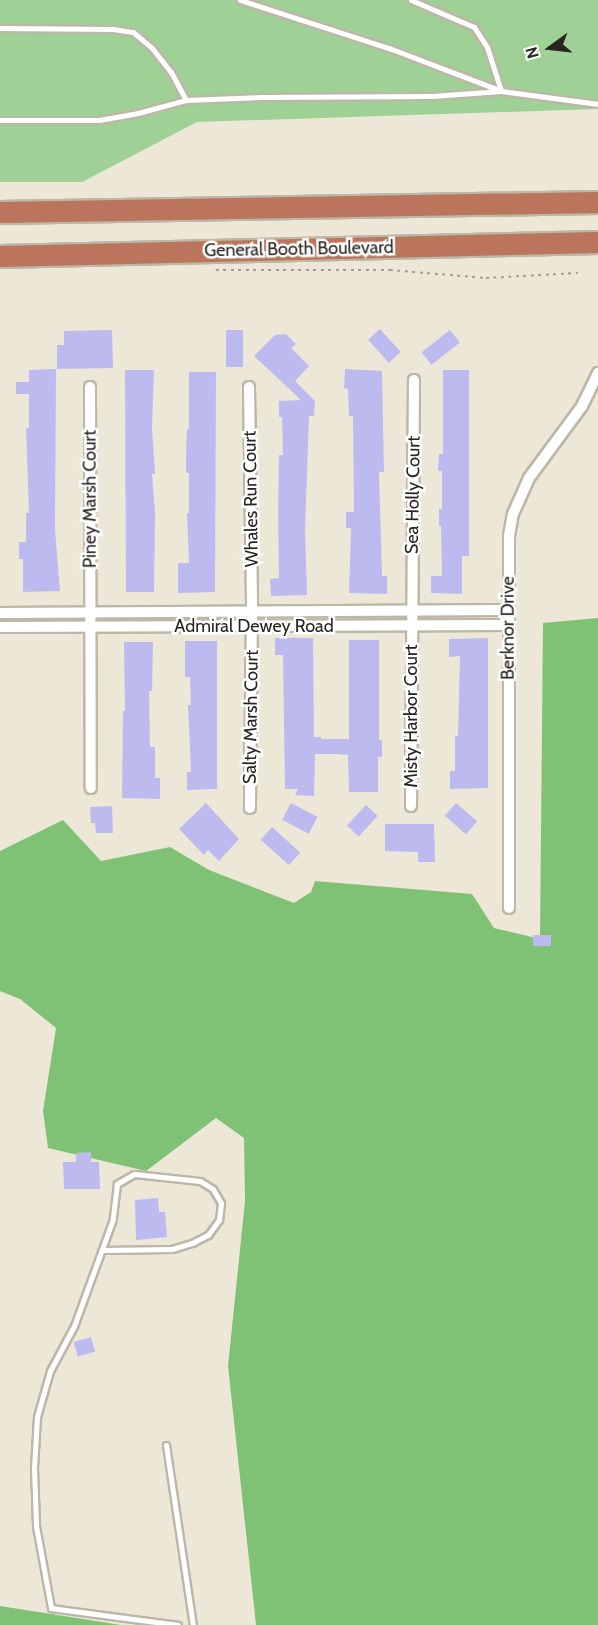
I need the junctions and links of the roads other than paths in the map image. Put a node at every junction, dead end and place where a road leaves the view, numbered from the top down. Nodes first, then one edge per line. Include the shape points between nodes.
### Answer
1 (240, 0) edge
2 (411, 0) edge
3 (0, 28) edge
4 (501, 91) junction
5 (186, 100) junction
6 (598, 104) edge
7 (0, 120) edge
8 (598, 202) edge
9 (0, 212) edge
10 (598, 242) edge
11 (0, 256) edge
12 (598, 373) edge
13 (414, 380) dead end
14 (90, 387) dead end
15 (249, 387) dead end
16 (509, 610) junction
17 (252, 611) junction
18 (411, 611) junction
19 (0, 612) edge
20 (90, 612) junction
21 (411, 625) junction
22 (509, 625) junction
23 (252, 626) junction
24 (0, 627) edge
25 (90, 627) junction
26 (91, 788) dead end
27 (411, 806) dead end
28 (250, 808) dead end
29 (509, 908) dead end
30 (103, 1250) junction
31 (166, 1444) dead end
32 (178, 1625) edge
33 (193, 1625) edge

1 - 4 lane via 389,48
2 - 4 lane via 474,27 488,47
3 - 5 lane via 133,32 171,72
4 - 5 lane via 432,96
4 - 6 lane
5 - 7 lane via 99,120
8 - 9 highway
10 - 11 highway, General Booth Boulevard
12 - 16 street, Berknor Drive via 582,406 529,478 513,514 508,561
13 - 18 street, Sea Holly Court
14 - 20 street, Piney Marsh Court
15 - 17 street, Whales Run Court
16 - 18 street, Admiral Dewey Road
16 - 22 street, Berknor Drive
17 - 18 street, Admiral Dewey Road
17 - 20 street, Admiral Dewey Road
17 - 23 street, Whales Run Court
18 - 21 street, Sea Holly Court
19 - 20 street, Admiral Dewey Road
20 - 25 street, Piney Marsh Court
21 - 22 street, Admiral Dewey Road
21 - 23 street, Admiral Dewey Road
21 - 27 street, Misty Harbor Court
22 - 29 street, Berknor Drive
23 - 25 street, Admiral Dewey Road
23 - 28 street, Salty Marsh Court
24 - 25 street, Admiral Dewey Road
25 - 26 street, Piney Marsh Court
30 - 30 lane via 113,1219 117,1184 134,1174 200,1180 213,1189 221,1203 219,1220 208,1235 192,1243 172,1249
30 - 32 lane via 74,1326 50,1371 37,1417 36,1526 51,1608
31 - 33 lane

